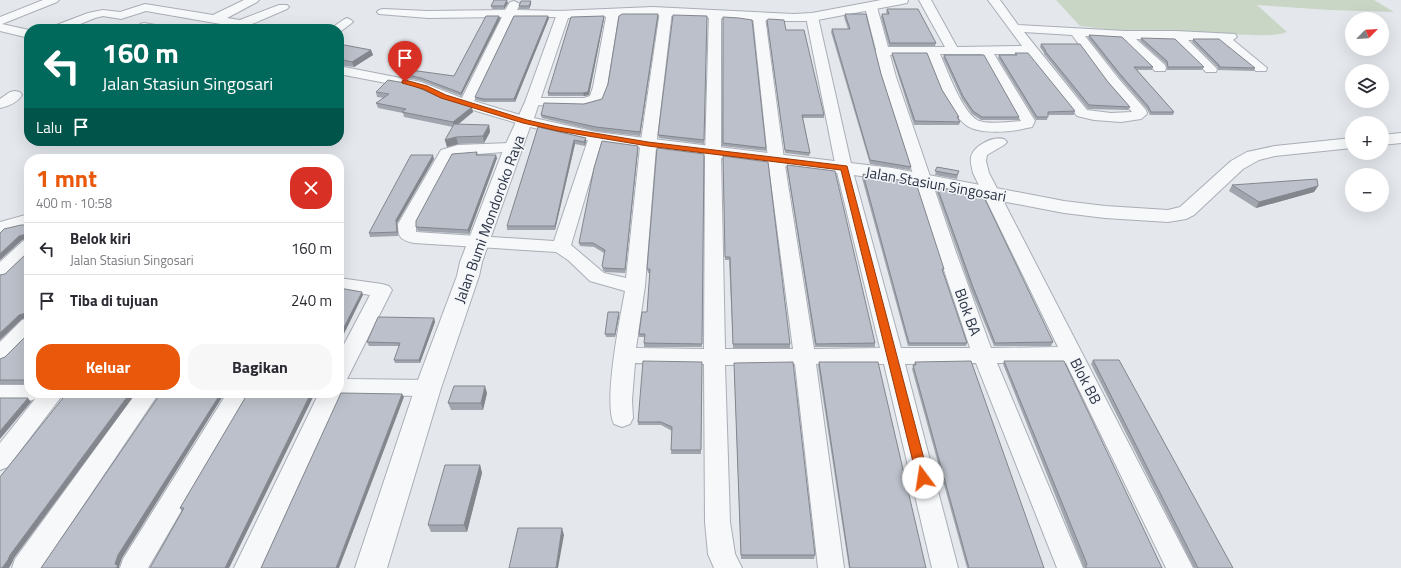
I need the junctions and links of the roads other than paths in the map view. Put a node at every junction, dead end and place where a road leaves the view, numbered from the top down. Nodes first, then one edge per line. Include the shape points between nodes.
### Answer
1 (52, 0) edge
2 (253, 0) edge
3 (515, 0) edge
4 (898, 0) edge
5 (925, 0) edge
6 (994, 0) edge
7 (149, 4) edge
8 (284, 7) dead end
9 (871, 7) junction
10 (666, 11) junction
11 (383, 12) dead end
12 (511, 12) junction
13 (613, 12) junction
14 (715, 13) junction
15 (44, 14) dead end
16 (563, 14) junction
17 (759, 17) junction
18 (812, 17) junction
19 (217, 18) junction
20 (347, 22) dead end
21 (70, 24) edge
22 (237, 24) edge
23 (245, 24) edge
24 (344, 24) edge
25 (2, 26) edge
26 (1014, 28) junction
27 (1075, 32) junction
28 (24, 33) edge
29 (1125, 35) junction
30 (1176, 35) junction
31 (1031, 50) junction
32 (881, 51) junction
33 (932, 51) junction
34 (953, 51) junction
35 (986, 51) junction
36 (1160, 68) dead end
37 (1261, 68) dead end
38 (1211, 69) dead end
39 (344, 71) edge
40 (15, 95) dead end
41 (533, 102) junction
42 (466, 103) junction
43 (0, 104) edge
44 (525, 121) junction
45 (596, 137) junction
46 (1401, 138) edge
47 (1389, 139) edge
48 (999, 142) dead end
49 (648, 144) junction
50 (1345, 144) edge
51 (513, 148) junction
52 (713, 151) junction
53 (776, 159) junction
54 (844, 170) junction
55 (924, 180) junction
56 (991, 194) junction
57 (24, 221) edge
58 (0, 228) edge
59 (478, 246) junction
60 (561, 247) junction
61 (24, 250) edge
62 (0, 272) edge
63 (344, 285) edge
64 (635, 286) junction
65 (24, 330) edge
66 (0, 355) edge
67 (625, 355) junction
68 (1074, 355) junction
69 (715, 357) junction
70 (805, 357) junction
71 (893, 357) junction
72 (984, 357) junction
73 (344, 364) edge
74 (344, 387) edge
75 (428, 388) junction
76 (0, 393) edge
77 (24, 393) edge
78 (50, 398) edge
79 (144, 398) edge
80 (236, 398) edge
81 (328, 398) edge
82 (622, 418) dead end
83 (0, 460) edge
84 (25, 568) edge
85 (133, 568) edge
86 (247, 568) edge
87 (371, 568) edge
88 (729, 568) edge
89 (831, 568) edge
90 (945, 568) edge
91 (1070, 568) edge
92 (1180, 568) edge

1 - 25 street
2 - 19 street
3 - 12 street
4 - 9 street
5 - 34 street
6 - 26 street
7 - 19 street
7 - 21 street via 121,16 102,13
8 - 23 street
9 - 18 street
9 - 32 street, Blok BA
10 - 13 street
10 - 14 street
10 - 49 street
11 - 12 street via 460,20
12 - 16 street
12 - 42 street
13 - 16 street
13 - 41 street via 596,99 584,102
14 - 17 street
14 - 52 street
15 - 25 street
16 - 41 street, Jalan Bumi Mondoroko Raya
17 - 18 street
17 - 53 street
18 - 54 street
19 - 22 street
20 - 24 street
25 - 28 street
26 - 27 street
26 - 31 street
27 - 29 street
27 - 31 street via 1139,110 1138,116 1096,116 1082,113
29 - 30 street
29 - 36 street
30 - 37 street via 1226,37
30 - 38 street
31 - 35 street
32 - 33 street
32 - 55 street, Blok BA
33 - 34 street
33 - 35 street via 960,107 970,121 988,126 1027,124 1028,121
34 - 35 street
39 - 42 street, Jalan Stasiun Singosari via 416,85
40 - 43 street
41 - 44 street, Jalan Bumi Mondoroko Raya
42 - 44 street, Jalan Stasiun Singosari
44 - 45 street, Jalan Stasiun Singosari
44 - 51 street, Jalan Bumi Mondoroko Raya
45 - 49 street, Jalan Stasiun Singosari
45 - 60 street
46 - 47 street
48 - 56 street, Blok BB via 981,150 977,161
49 - 52 street, Jalan Stasiun Singosari
49 - 64 street
50 - 56 street, Jalan Stasiun Singosari via 1253,156 1237,165 1187,211 1172,216 1105,212
51 - 59 street, Jalan Bumi Mondoroko Raya
51 - 59 street via 458,150 446,154 407,224 407,234 414,238
52 - 53 street, Jalan Stasiun Singosari
52 - 69 street
53 - 54 street, Jalan Stasiun Singosari
53 - 70 street
54 - 55 street, Jalan Stasiun Singosari
54 - 71 street
55 - 56 street, Jalan Stasiun Singosari
55 - 72 street, Blok BA
56 - 68 street, Blok BB
57 - 58 street
59 - 60 street via 544,244
59 - 75 street, Jalan Bumi Mondoroko Raya
60 - 64 street via 597,277
61 - 62 street
63 - 73 street via 382,290
64 - 67 street
65 - 66 street
67 - 69 street
67 - 82 street
68 - 72 street
68 - 92 street, Blok BB
69 - 70 street
69 - 88 street via 716,494 720,546 723,560
70 - 71 street
70 - 89 street
71 - 72 street
71 - 90 street
72 - 91 street, Blok BA
74 - 75 street
75 - 87 street, Jalan Bumi Mondoroko Raya
76 - 77 street
78 - 83 street
79 - 84 street
80 - 85 street
81 - 86 street

